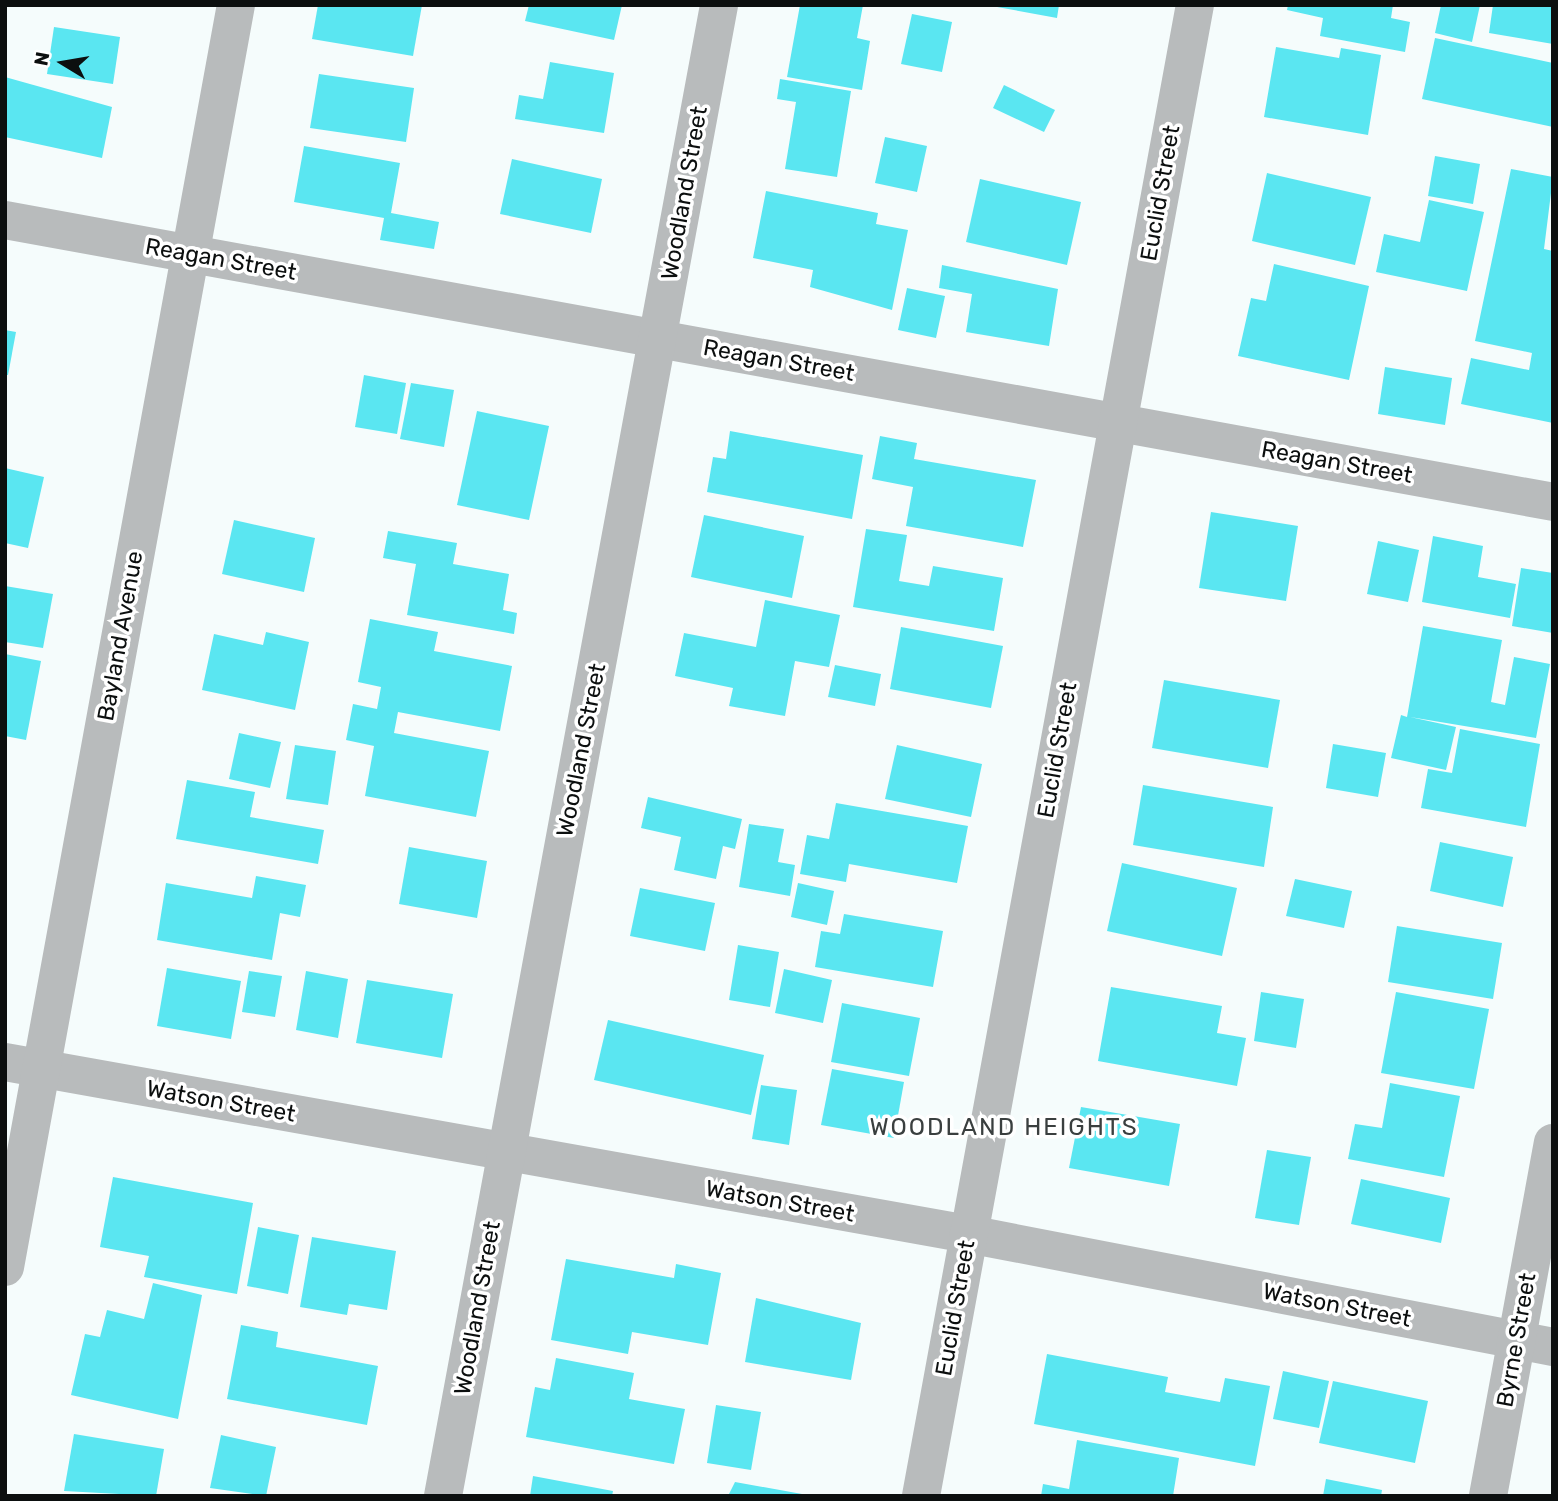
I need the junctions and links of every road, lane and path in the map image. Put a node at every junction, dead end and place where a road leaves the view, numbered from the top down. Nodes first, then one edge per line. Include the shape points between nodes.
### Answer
1 (236, 5) edge
2 (719, 5) edge
3 (1195, 5) edge
4 (5, 220) edge
5 (190, 253) junction
6 (658, 338) junction
7 (1118, 422) junction
8 (1553, 502) edge
9 (23, 1065) edge
10 (1553, 1143) edge
11 (505, 1152) junction
12 (968, 1234) junction
13 (5, 1267) edge
14 (1516, 1340) junction
15 (1553, 1347) edge
16 (443, 1496) edge
17 (920, 1496) edge
18 (1488, 1496) edge

1 - 5 street, Bayland Avenue
2 - 6 street, Woodland Street
3 - 7 street, Euclid Street
4 - 5 street, Reagan Street
5 - 6 street, Reagan Street
5 - 9 street, Bayland Avenue
6 - 7 street, Reagan Street
6 - 11 street, Woodland Street
7 - 8 street, Reagan Street
7 - 12 street, Euclid Street
9 - 11 street, Watson Street
9 - 13 street, Bayland Avenue
10 - 14 street, Byrne Street
11 - 12 street, Watson Street
11 - 16 street, Woodland Street
12 - 14 street, Watson Street
12 - 17 street, Euclid Street
14 - 15 street, Watson Street
14 - 18 street, Byrne Street

